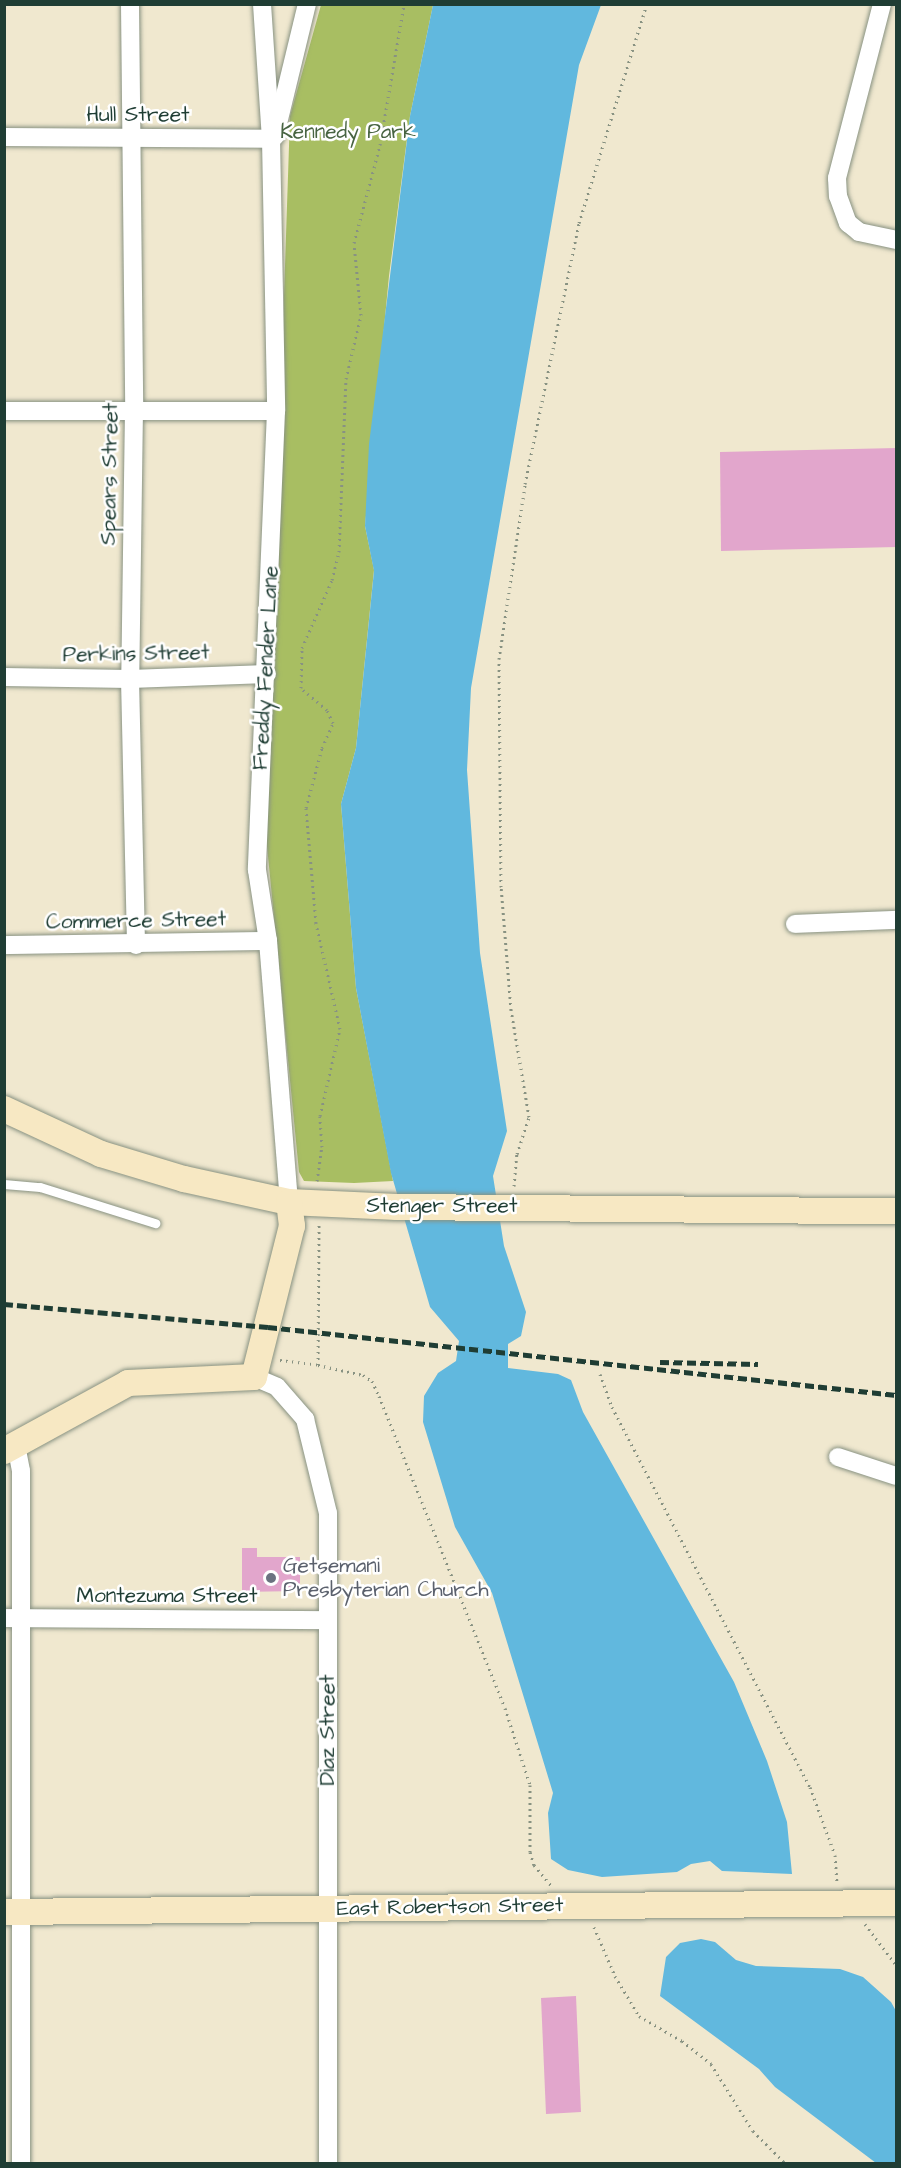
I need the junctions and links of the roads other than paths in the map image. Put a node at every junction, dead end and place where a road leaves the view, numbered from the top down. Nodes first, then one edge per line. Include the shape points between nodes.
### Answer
1 (130, 4) edge
2 (262, 4) edge
3 (307, 4) edge
4 (882, 4) edge
5 (132, 136) junction
6 (4, 137) edge
7 (271, 139) junction
8 (897, 240) edge
9 (134, 409) junction
10 (4, 411) edge
11 (276, 411) junction
12 (267, 674) junction
13 (4, 677) edge
14 (130, 679) junction
15 (897, 920) edge
16 (795, 924) dead end
17 (267, 941) junction
18 (4, 945) edge
19 (136, 945) junction
20 (4, 1109) edge
21 (4, 1184) edge
22 (290, 1202) junction
23 (897, 1211) edge
24 (155, 1223) dead end
25 (257, 1367) junction
26 (8, 1446) edge
27 (838, 1457) dead end
28 (897, 1476) edge
29 (13, 1618) edge
30 (328, 1620) junction
31 (897, 1903) edge
32 (328, 1909) junction
33 (13, 1912) edge
34 (21, 2163) edge
35 (328, 2163) edge

1 - 5 street, Spears Street
2 - 7 street, Freddy Fender Lane
3 - 7 street via 275,136
4 - 8 street via 837,178 838,196 848,223 859,232
5 - 6 street, Hull Street
5 - 7 street, Hull Street
5 - 9 street, Spears Street
7 - 11 street, Freddy Fender Lane
9 - 10 street
9 - 11 street
9 - 14 street, Spears Street
11 - 12 street, Freddy Fender Lane
12 - 14 street, Perkins Street
12 - 17 street, Freddy Fender Lane via 257,870
13 - 14 street, Perkins Street
14 - 19 street, Spears Street
15 - 16 street
17 - 19 street, Commerce Street
17 - 22 street, Freddy Fender Lane
18 - 19 street, Commerce Street
20 - 22 street, Stenger Street via 101,1154 184,1179
21 - 24 lane via 40,1187
22 - 23 street, Stenger Street via 396,1208
22 - 25 street, Freddy Fender Lane via 292,1226
25 - 26 street via 128,1383
25 - 30 street, Diaz Street via 305,1419 328,1514
26 - 29 street via 21,1472
27 - 28 street
29 - 30 street, Montezuma Street
29 - 33 street
30 - 32 street, Diaz Street
31 - 32 street, East Robertson Street
32 - 33 street, East Robertson Street
32 - 35 street, Diaz Street
33 - 34 street

